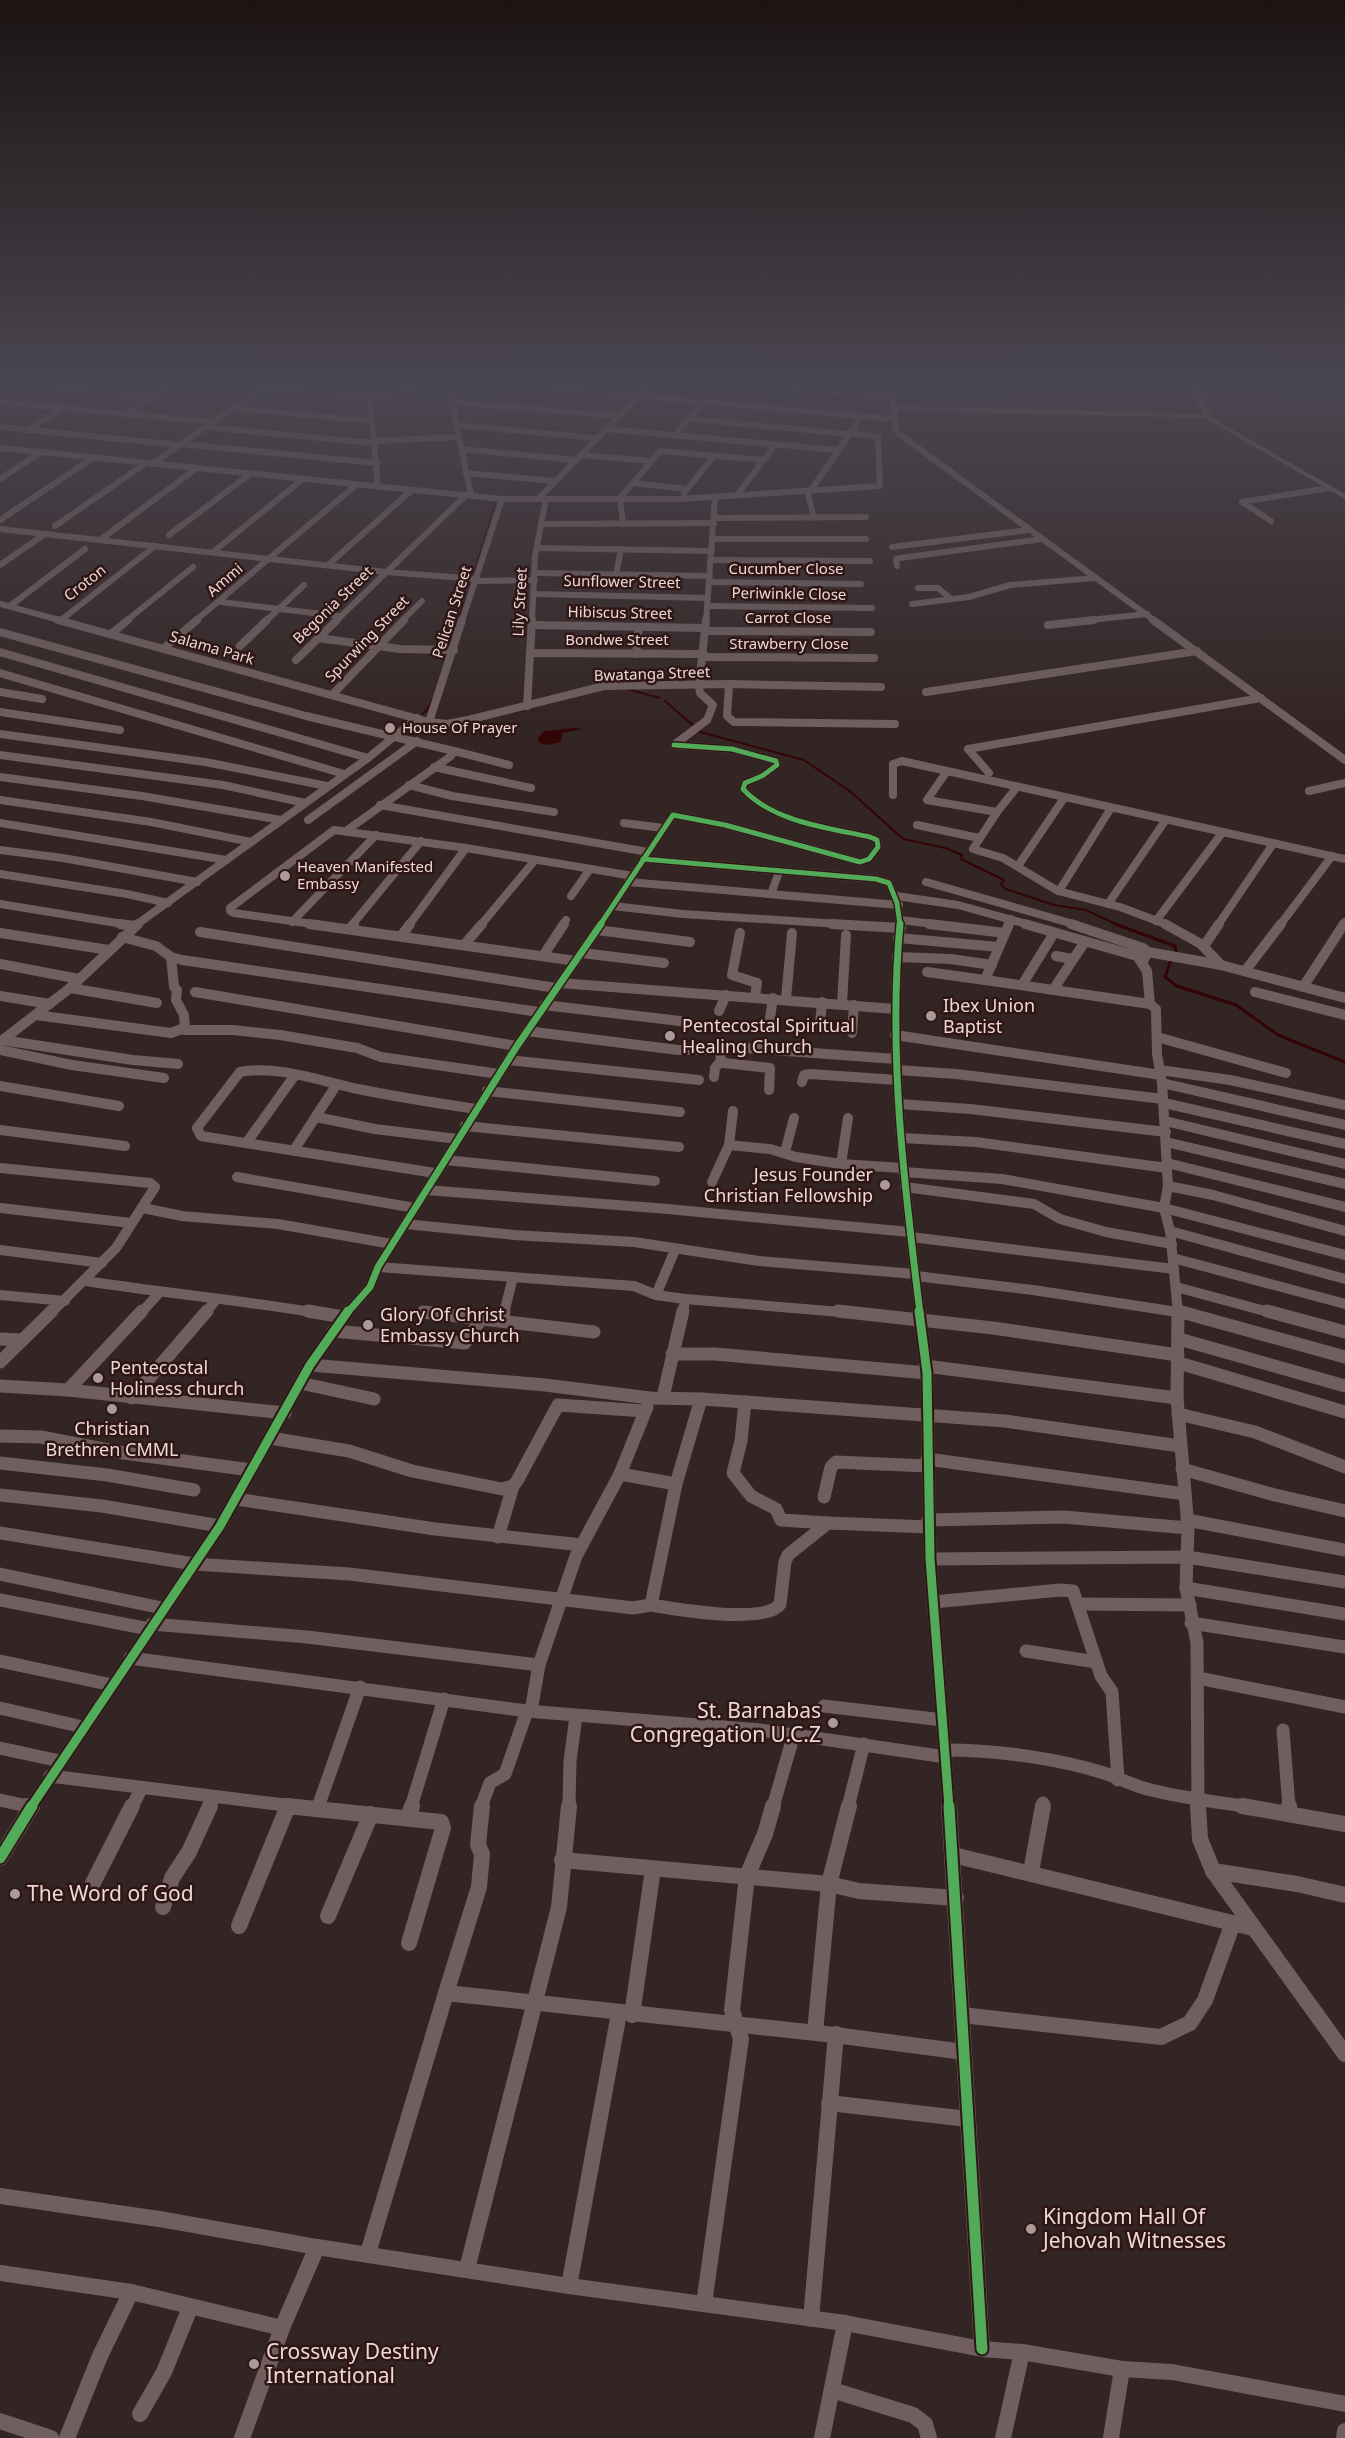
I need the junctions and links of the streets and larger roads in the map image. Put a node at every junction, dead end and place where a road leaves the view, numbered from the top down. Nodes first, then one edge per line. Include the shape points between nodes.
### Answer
1 (35, 497) edge
2 (99, 497) edge
3 (158, 497) edge
4 (220, 497) edge
5 (281, 497) edge
6 (342, 497) edge
7 (404, 497) edge
8 (466, 497) edge
9 (483, 497) edge
10 (715, 497) joint
11 (810, 497) edge
12 (984, 497) edge
13 (1266, 497) edge
14 (620, 498) junction
15 (502, 499) junction
16 (542, 499) junction
17 (680, 499) joint
18 (814, 518) junction
19 (866, 518) dead end
20 (0, 520) edge
21 (714, 521) junction
22 (1271, 521) dead end
23 (541, 524) junction
24 (623, 524) junction
25 (55, 526) dead end
26 (0, 529) edge
27 (1029, 530) junction
28 (45, 534) junction
29 (169, 535) dead end
30 (713, 538) junction
31 (866, 539) dead end
32 (1042, 539) junction
33 (100, 540) junction
34 (155, 546) junction
35 (892, 547) dead end
36 (537, 548) junction
37 (86, 549) dead end
38 (621, 549) junction
39 (712, 551) junction
40 (213, 552) junction
41 (270, 558) junction
42 (712, 560) junction
43 (870, 561) dead end
44 (0, 565) edge
45 (328, 565) junction
46 (897, 566) dead end
47 (193, 567) dead end
48 (386, 572) junction
49 (616, 575) junction
50 (535, 576) junction
51 (1095, 578) junction
52 (710, 579) junction
53 (476, 580) junction
54 (861, 584) dead end
55 (304, 585) dead end
56 (918, 588) dead end
57 (535, 594) junction
58 (708, 598) junction
59 (951, 599) junction
60 (422, 601) dead end
61 (221, 602) junction
62 (912, 604) dead end
63 (3, 605) edge
64 (707, 606) junction
65 (872, 608) dead end
66 (279, 609) junction
67 (1147, 614) junction
68 (339, 616) junction
69 (61, 620) junction
70 (533, 625) junction
71 (1048, 625) dead end
72 (639, 627) junction
73 (705, 630) junction
74 (0, 632) edge
75 (872, 632) dead end
76 (111, 634) junction
77 (318, 638) junction
78 (240, 646) dead end
79 (379, 646) junction
80 (164, 648) junction
81 (454, 650) junction
82 (1197, 651) junction
83 (0, 652) edge
84 (531, 653) junction
85 (636, 654) junction
86 (704, 656) junction
87 (874, 658) dead end
88 (296, 660) dead end
89 (0, 673) edge
90 (729, 684) junction
91 (699, 685) junction
92 (881, 687) dead end
93 (0, 692) edge
94 (926, 692) dead end
95 (332, 695) junction
96 (1260, 698) junction
97 (42, 699) dead end
98 (527, 706) junction
99 (0, 712) edge
100 (417, 718) junction
101 (429, 722) junction
102 (895, 724) dead end
103 (120, 730) dead end
104 (0, 734) edge
105 (395, 736) junction
106 (417, 741) junction
107 (454, 751) junction
108 (0, 755) edge
109 (368, 758) junction
110 (1345, 760) edge
111 (509, 765) dead end
112 (434, 768) junction
113 (947, 771) junction
114 (989, 773) dead end
115 (344, 774) junction
116 (0, 777) edge
117 (1345, 783) edge
118 (409, 785) junction
119 (327, 786) junction
120 (1017, 787) junction
121 (531, 788) dead end
122 (1309, 791) dead end
123 (893, 795) dead end
124 (1064, 798) junction
125 (0, 800) edge
126 (305, 802) junction
127 (380, 806) junction
128 (1110, 808) junction
129 (554, 812) dead end
130 (997, 812) junction
131 (281, 820) junction
132 (308, 820) dead end
133 (1165, 820) junction
134 (0, 823) edge
135 (624, 823) dead end
136 (917, 825) dead end
137 (663, 828) junction
138 (346, 831) junction
139 (1222, 832) junction
140 (376, 835) junction
141 (979, 838) junction
142 (421, 841) junction
143 (251, 842) junction
144 (1273, 844) junction
145 (466, 848) junction
146 (0, 850) edge
147 (646, 856) junction
148 (1332, 856) junction
149 (1345, 859) edge
150 (226, 860) junction
151 (535, 860) junction
152 (1018, 866) junction
153 (590, 869) junction
154 (779, 872) junction
155 (0, 874) edge
156 (630, 879) junction
157 (197, 882) junction
158 (926, 882) dead end
159 (1059, 891) junction
160 (771, 894) junction
161 (973, 894) junction
162 (571, 896) dead end
163 (897, 901) junction
164 (168, 903) junction
165 (0, 904) edge
166 (963, 904) junction
167 (1108, 904) junction
168 (613, 906) junction
169 (1011, 919) junction
170 (566, 920) dead end
171 (1156, 921) junction
172 (292, 922) junction
173 (1345, 922) edge
174 (135, 926) junction
175 (350, 928) junction
176 (900, 929) junction
177 (597, 930) junction
178 (200, 932) dead end
179 (0, 933) edge
180 (740, 933) dead end
181 (792, 933) dead end
182 (1005, 933) junction
183 (1054, 933) junction
184 (402, 935) junction
185 (846, 935) dead end
186 (122, 937) junction
187 (690, 942) dead end
188 (1084, 943) junction
189 (464, 945) junction
190 (1204, 946) junction
191 (999, 947) junction
192 (109, 950) junction
193 (1148, 952) junction
194 (543, 956) junction
195 (1056, 956) dead end
196 (171, 957) junction
197 (579, 957) junction
198 (897, 957) junction
199 (1072, 959) junction
200 (1143, 961) junction
201 (664, 963) dead end
202 (0, 964) edge
203 (992, 965) junction
204 (1221, 965) junction
205 (1245, 971) junction
206 (927, 972) dead end
207 (79, 979) junction
208 (985, 980) junction
209 (558, 985) junction
210 (1022, 985) junction
211 (1303, 987) junction
212 (70, 988) junction
213 (1053, 990) junction
214 (195, 992) dead end
215 (1255, 992) dead end
216 (726, 995) junction
217 (0, 996) edge
218 (755, 997) junction
219 (773, 998) junction
220 (1345, 998) edge
221 (786, 999) junction
222 (822, 1002) junction
223 (157, 1003) dead end
224 (50, 1004) junction
225 (842, 1004) junction
226 (1150, 1004) junction
227 (854, 1005) junction
228 (542, 1009) junction
229 (895, 1009) junction
230 (719, 1011) dead end
231 (36, 1015) junction
232 (1345, 1015) edge
233 (680, 1021) dead end
234 (820, 1023) dead end
235 (768, 1024) dead end
236 (184, 1028) junction
237 (527, 1031) junction
238 (852, 1033) dead end
239 (895, 1035) junction
240 (1157, 1037) junction
241 (2, 1041) edge
242 (517, 1046) junction
243 (720, 1050) junction
244 (508, 1060) junction
245 (721, 1061) junction
246 (178, 1064) dead end
247 (897, 1070) junction
248 (1286, 1073) dead end
249 (498, 1074) junction
250 (296, 1075) junction
251 (1161, 1076) junction
252 (714, 1077) dead end
253 (164, 1078) dead end
254 (699, 1080) dead end
255 (802, 1082) dead end
256 (337, 1084) junction
257 (0, 1086) edge
258 (769, 1090) dead end
259 (487, 1091) junction
260 (1163, 1101) junction
261 (899, 1104) junction
262 (1345, 1105) edge
263 (119, 1106) dead end
264 (476, 1109) junction
265 (733, 1111) dead end
266 (680, 1112) dead end
267 (1345, 1114) edge
268 (316, 1117) junction
269 (794, 1118) dead end
270 (848, 1118) dead end
271 (1342, 1124) edge
272 (465, 1126) junction
273 (0, 1130) edge
274 (1166, 1132) junction
275 (901, 1138) junction
276 (457, 1139) junction
277 (248, 1142) junction
278 (1345, 1144) edge
279 (729, 1145) junction
280 (125, 1146) dead end
281 (679, 1147) dead end
282 (294, 1150) junction
283 (785, 1152) junction
284 (445, 1160) junction
285 (842, 1164) junction
286 (1345, 1164) edge
287 (1167, 1166) junction
288 (0, 1168) edge
289 (903, 1170) junction
290 (435, 1173) junction
291 (237, 1177) dead end
292 (655, 1181) dead end
293 (712, 1182) dead end
294 (1345, 1185) edge
295 (1168, 1186) junction
296 (905, 1187) junction
297 (426, 1190) junction
298 (1345, 1207) edge
299 (0, 1208) edge
300 (143, 1208) junction
301 (415, 1208) junction
302 (1164, 1208) junction
303 (131, 1223) junction
304 (405, 1224) junction
305 (1170, 1231) junction
306 (1345, 1231) edge
307 (910, 1234) junction
308 (392, 1244) junction
309 (1172, 1244) junction
310 (0, 1250) edge
311 (675, 1250) junction
312 (1345, 1255) edge
313 (102, 1263) junction
314 (1173, 1263) junction
315 (378, 1267) junction
316 (915, 1275) junction
317 (513, 1277) junction
318 (1345, 1279) edge
319 (86, 1281) junction
320 (1176, 1287) junction
321 (159, 1293) junction
322 (0, 1295) edge
323 (656, 1295) junction
324 (217, 1299) junction
325 (685, 1299) junction
326 (65, 1301) junction
327 (1345, 1304) edge
328 (1178, 1311) junction
329 (423, 1312) dead end
330 (343, 1317) junction
331 (481, 1319) junction
332 (502, 1321) junction
333 (921, 1321) junction
334 (333, 1331) junction
335 (594, 1332) dead end
336 (1345, 1332) edge
337 (0, 1339) edge
338 (1179, 1339) junction
339 (22, 1340) junction
340 (672, 1354) junction
341 (1345, 1358) edge
342 (1178, 1359) junction
343 (0, 1362) edge
344 (310, 1365) junction
345 (926, 1370) junction
346 (300, 1383) junction
347 (0, 1386) edge
348 (1345, 1386) edge
349 (567, 1388) junction
350 (69, 1390) junction
351 (657, 1397) junction
352 (132, 1398) junction
353 (1177, 1398) junction
354 (374, 1399) dead end
355 (701, 1399) junction
356 (745, 1402) junction
357 (558, 1405) junction
358 (645, 1411) junction
359 (1345, 1412) edge
360 (285, 1413) junction
361 (1178, 1414) junction
362 (926, 1416) junction
363 (0, 1436) edge
364 (270, 1438) junction
365 (1180, 1446) junction
366 (927, 1462) junction
367 (0, 1463) edge
368 (1345, 1467) edge
369 (1182, 1469) junction
370 (251, 1470) junction
371 (620, 1474) junction
372 (676, 1484) junction
373 (513, 1486) junction
374 (194, 1490) dead end
375 (1185, 1494) junction
376 (0, 1495) edge
377 (824, 1497) dead end
378 (236, 1498) junction
379 (1345, 1511) edge
380 (828, 1523) junction
381 (928, 1524) junction
382 (1188, 1524) junction
383 (220, 1526) junction
384 (0, 1533) edge
385 (498, 1537) junction
386 (582, 1545) junction
387 (1345, 1550) edge
388 (1187, 1557) junction
389 (930, 1559) junction
390 (194, 1564) junction
391 (0, 1574) edge
392 (1345, 1582) edge
393 (1186, 1588) junction
394 (562, 1599) junction
395 (0, 1600) edge
396 (933, 1602) junction
397 (1078, 1604) junction
398 (651, 1605) junction
399 (1190, 1605) junction
400 (162, 1608) junction
401 (1345, 1614) edge
402 (1191, 1623) junction
403 (151, 1626) junction
404 (1345, 1647) edge
405 (1026, 1652) dead end
406 (130, 1658) junction
407 (0, 1661) edge
408 (1096, 1662) junction
409 (539, 1665) junction
410 (1198, 1678) junction
411 (112, 1684) junction
412 (360, 1687) junction
413 (444, 1699) junction
414 (824, 1706) dead end
415 (1345, 1707) edge
416 (0, 1708) edge
417 (529, 1711) junction
418 (576, 1716) junction
419 (943, 1720) junction
420 (83, 1727) junction
421 (1283, 1730) dead end
422 (794, 1734) junction
423 (864, 1744) junction
424 (0, 1748) edge
425 (946, 1753) junction
426 (60, 1761) junction
427 (50, 1776) junction
428 (1118, 1780) junction
429 (141, 1789) junction
430 (213, 1798) junction
431 (1199, 1798) junction
432 (0, 1800) edge
433 (1042, 1803) dead end
434 (288, 1806) junction
435 (32, 1807) junction
436 (318, 1808) junction
437 (1289, 1812) junction
438 (371, 1814) junction
439 (408, 1818) junction
440 (1345, 1824) edge
441 (4, 1843) edge
442 (953, 1855) junction
443 (0, 1858) edge
444 (562, 1860) junction
445 (653, 1869) junction
446 (1213, 1871) junction
447 (1031, 1872) junction
448 (747, 1876) junction
449 (93, 1883) dead end
450 (829, 1884) junction
451 (1345, 1895) edge
452 (956, 1898) junction
453 (163, 1907) dead end
454 (328, 1916) dead end
455 (1233, 1923) junction
456 (239, 1926) dead end
457 (1253, 1928) junction
458 (409, 1943) dead end
459 (446, 1993) junction
460 (536, 2004) junction
461 (625, 2014) junction
462 (962, 2015) junction
463 (736, 2023) junction
464 (815, 2032) junction
465 (836, 2034) junction
466 (964, 2052) junction
467 (1345, 2054) edge
468 (829, 2103) junction
469 (968, 2119) junction
470 (0, 2196) edge
471 (317, 2247) junction
472 (368, 2253) junction
473 (467, 2269) junction
474 (0, 2273) edge
475 (569, 2286) junction
476 (131, 2292) junction
477 (704, 2304) junction
478 (190, 2308) junction
479 (811, 2319) junction
480 (845, 2323) junction
481 (282, 2328) junction
482 (982, 2349) junction
483 (1022, 2352) junction
484 (1122, 2369) junction
485 (832, 2390) junction
486 (1345, 2404) edge
487 (140, 2414) dead end
488 (0, 2421) edge
489 (1345, 2431) edge
490 (51, 2438) edge
491 (67, 2438) edge
492 (242, 2438) edge
493 (822, 2438) edge
494 (929, 2438) edge
495 (1003, 2438) edge
496 (1112, 2438) edge
497 (1344, 2438) edge

1 - 20 street
2 - 25 street
3 - 33 street
4 - 29 street
5 - 40 street
6 - 41 street, Ammi
7 - 45 street
8 - 48 street, Begonia Street
9 - 15 street
10 - 17 street
10 - 21 street
11 - 18 street
12 - 27 street
13 - 22 street via 1242,502
14 - 16 street
14 - 17 street
14 - 24 street
15 - 16 street
15 - 53 street, Pelican Street
16 - 23 street, Lily Street
18 - 19 street
18 - 21 street
21 - 24 street
21 - 30 street
23 - 24 street
23 - 36 street, Lily Street
26 - 28 street, Cucumber Close
27 - 32 street
27 - 35 street
28 - 33 street, Cucumber Close
28 - 44 street
30 - 31 street
30 - 39 street
32 - 46 street via 900,558 896,559
32 - 51 street
33 - 34 street, Cucumber Close
34 - 40 street, Cucumber Close
34 - 69 street, Croton
36 - 38 street
36 - 50 street, Lily Street
37 - 63 street
38 - 39 street
38 - 49 street
39 - 42 street
40 - 41 street, Cucumber Close
41 - 45 street, Cucumber Close
41 - 61 street, Ammi
42 - 43 street
42 - 52 street
45 - 48 street, Cucumber Close
47 - 76 street
48 - 53 street, Cucumber Close
48 - 68 street, Begonia Street
49 - 50 street, Cucumber Close
49 - 52 street, Cucumber Close
50 - 53 street, Cucumber Close
50 - 57 street, Lily Street
51 - 59 street via 1010,585
51 - 67 street
52 - 54 street, Cucumber Close
52 - 58 street
53 - 81 street, Pelican Street
55 - 66 street
56 - 59 street via 938,588
57 - 58 street, Sunflower Street
57 - 70 street, Lily Street
58 - 64 street
59 - 62 street
60 - 79 street, Spurwing Street
61 - 66 street
61 - 80 street, Ammi
63 - 69 street, Salama Park
64 - 65 street, Periwinkle Close
64 - 73 street
66 - 68 street
66 - 78 street
67 - 71 street
67 - 82 street
68 - 77 street, Begonia Street
69 - 76 street, Salama Park
70 - 72 street, Hibiscus Street
70 - 84 street, Lily Street
72 - 73 street, Hibiscus Street
72 - 85 street
73 - 75 street, Carrot Close
73 - 86 street
74 - 105 street via 306,716
76 - 80 street, Salama Park
77 - 79 street
77 - 88 street, Begonia Street
79 - 81 street
79 - 95 street, Spurwing Street
80 - 95 street, Salama Park
81 - 101 street, Pelican Street
82 - 94 street
82 - 96 street
83 - 109 street
84 - 85 street, Bondwe Street
84 - 98 street, Lily Street
85 - 86 street, Bondwe Street
86 - 87 street, Strawberry Close
86 - 91 street
89 - 115 street
90 - 91 street, Bwatanga Street
90 - 92 street, Bwatanga Street
90 - 102 street via 727,716 735,722
91 - 98 street, Bwatanga Street via 604,686
91 - 137 street via 700,693 713,705 712,715 674,745 732,748 776,761 777,765 761,779 745,783 747,797 805,821 870,837 877,840 878,847 869,859 860,862 676,815
93 - 97 street
95 - 100 street, Salama Park
96 - 110 street
96 - 114 street via 968,750
98 - 101 street, Bwatanga Street via 447,724
99 - 103 street
100 - 101 street
100 - 105 street
104 - 119 street via 134,750 278,773
105 - 106 street
105 - 109 street
106 - 107 street
106 - 132 street
107 - 111 street
107 - 112 street
108 - 126 street via 223,785
109 - 115 street
112 - 118 street
112 - 121 street
113 - 120 street
113 - 123 street via 897,762 893,764
113 - 130 street via 927,800
115 - 119 street
116 - 131 street
117 - 122 street
118 - 127 street
118 - 129 street
119 - 126 street
120 - 124 street
120 - 130 street
124 - 128 street
124 - 152 street
125 - 143 street via 151,822
126 - 131 street
127 - 138 street
127 - 147 street
128 - 133 street
128 - 159 street
130 - 141 street
131 - 143 street
133 - 139 street
133 - 167 street
134 - 150 street
135 - 137 street
136 - 141 street
137 - 147 street
138 - 140 street
138 - 172 street via 331,831 230,908 234,913
139 - 144 street
139 - 171 street
140 - 142 street
140 - 172 street
141 - 152 street via 973,849
142 - 145 street
142 - 175 street
143 - 150 street
144 - 148 street
144 - 190 street
145 - 151 street
145 - 184 street
146 - 157 street
147 - 154 street
147 - 156 street
148 - 149 street
148 - 205 street
150 - 157 street
151 - 153 street
151 - 189 street
152 - 159 street
153 - 156 street
153 - 162 street
154 - 160 street
154 - 163 street via 876,879 889,883
155 - 164 street
156 - 160 street
156 - 168 street
157 - 164 street
158 - 161 street
159 - 167 street
160 - 163 street
161 - 166 street
161 - 193 street via 1080,926
163 - 166 street via 931,898
163 - 176 street
164 - 174 street
165 - 174 street
166 - 169 street
167 - 171 street
168 - 176 street
168 - 177 street
169 - 182 street
169 - 183 street
170 - 194 street
171 - 190 street
172 - 175 street
173 - 211 street
174 - 186 street
175 - 184 street
176 - 182 street
176 - 191 street
176 - 198 street
177 - 187 street
177 - 197 street
178 - 209 street
179 - 192 street
180 - 218 street via 732,975 758,982
181 - 221 street
182 - 191 street
183 - 188 street
183 - 210 street
184 - 189 street
185 - 225 street
186 - 192 street
186 - 196 street via 156,946
188 - 199 street
188 - 200 street via 1137,956
189 - 194 street
190 - 204 street via 1215,953
191 - 203 street
192 - 207 street
193 - 200 street
193 - 204 street
194 - 197 street
195 - 199 street
196 - 228 street via 364,988
196 - 236 street
197 - 201 street
197 - 209 street
198 - 203 street
198 - 229 street
199 - 213 street
200 - 226 street
202 - 207 street
203 - 208 street
204 - 205 street
205 - 211 street
206 - 208 street
207 - 212 street
208 - 210 street
209 - 216 street
209 - 228 street
210 - 213 street
211 - 220 street
212 - 223 street
212 - 224 street
213 - 226 street
214 - 242 street
215 - 232 street
216 - 218 street
216 - 230 street
217 - 224 street
218 - 219 street
219 - 221 street
219 - 235 street
221 - 222 street
222 - 225 street
222 - 234 street
224 - 231 street
225 - 227 street
226 - 240 street via 1157,1011
227 - 229 street
227 - 238 street
228 - 233 street
228 - 237 street
229 - 239 street
231 - 236 street via 171,1033
231 - 241 street
236 - 249 street via 280,1035 346,1046 381,1057
237 - 242 street
237 - 243 street via 678,1050
239 - 247 street
239 - 251 street
240 - 248 street
240 - 251 street
241 - 246 street
241 - 253 street via 72,1065
242 - 244 street
243 - 245 street
243 - 247 street via 732,1047
244 - 249 street
244 - 254 street
245 - 252 street
245 - 258 street via 768,1067 772,1070
247 - 255 street via 810,1074 804,1075
247 - 260 street
247 - 261 street
249 - 259 street
250 - 256 street
250 - 277 street
250 - 277 street via 251,1069 240,1072 197,1128 201,1136
251 - 260 street
251 - 262 street via 1192,1073
251 - 271 street
256 - 264 street
256 - 268 street
257 - 263 street
259 - 264 street
259 - 266 street
260 - 274 street
260 - 278 street
261 - 274 street
261 - 275 street
264 - 272 street
265 - 279 street
267 - 271 street
268 - 276 street
268 - 282 street
269 - 283 street
270 - 285 street
272 - 276 street
272 - 281 street
273 - 280 street
274 - 286 street
274 - 287 street
274 - 294 street
275 - 287 street via 976,1142
275 - 289 street
276 - 284 street
277 - 282 street
279 - 283 street
279 - 293 street
282 - 290 street
283 - 285 street
284 - 290 street
284 - 292 street
285 - 289 street
287 - 295 street
287 - 298 street
288 - 300 street via 154,1184
289 - 296 street
289 - 302 street via 1002,1179
290 - 297 street
291 - 301 street
295 - 302 street
295 - 306 street
296 - 307 street
296 - 309 street via 1034,1204 1060,1219
297 - 301 street
297 - 307 street
299 - 303 street
300 - 303 street
300 - 308 street via 182,1216 278,1224
301 - 304 street
302 - 305 street
302 - 312 street
303 - 313 street
304 - 308 street
304 - 311 street via 634,1242
305 - 309 street
305 - 318 street
307 - 314 street
307 - 316 street
308 - 315 street
309 - 314 street
310 - 313 street
311 - 316 street
311 - 323 street
313 - 319 street
314 - 320 street
314 - 327 street
315 - 317 street
315 - 330 street via 370,1287
316 - 328 street
316 - 333 street
317 - 323 street via 634,1286
317 - 332 street
319 - 321 street
319 - 326 street
320 - 328 street
320 - 336 street
321 - 324 street
321 - 350 street
322 - 326 street
323 - 325 street
324 - 330 street
324 - 352 street
325 - 333 street via 839,1310
325 - 340 street
326 - 339 street
328 - 338 street
328 - 341 street
329 - 331 street
330 - 334 street
331 - 332 street
331 - 334 street via 465,1343
332 - 335 street
333 - 342 street via 1026,1332
333 - 345 street
334 - 344 street
337 - 339 street
338 - 342 street
338 - 348 street
339 - 343 street
340 - 345 street
340 - 351 street
342 - 353 street
342 - 359 street
344 - 346 street
344 - 349 street
345 - 353 street
345 - 362 street
346 - 354 street
346 - 360 street
347 - 350 street
349 - 351 street
349 - 357 street
350 - 352 street
351 - 355 street
351 - 358 street
352 - 360 street
353 - 361 street
355 - 356 street
355 - 372 street
356 - 362 street
356 - 380 street via 733,1473 743,1491 776,1509 781,1520
357 - 358 street
357 - 373 street
358 - 371 street
360 - 364 street
361 - 365 street
361 - 368 street via 1256,1432
362 - 365 street via 1037,1425
362 - 366 street
363 - 370 street via 40,1437
364 - 370 street
364 - 373 street via 349,1451 412,1471 498,1489
365 - 369 street
366 - 375 street
366 - 377 street via 837,1462 831,1467
366 - 381 street
367 - 374 street
369 - 375 street
369 - 379 street
370 - 378 street
371 - 372 street
371 - 386 street
372 - 398 street
373 - 385 street
375 - 382 street
376 - 383 street via 102,1506
378 - 383 street
378 - 385 street
380 - 381 street
380 - 398 street via 788,1555 780,1604 771,1612 710,1615
381 - 382 street via 1064,1517
381 - 389 street
382 - 387 street
382 - 388 street
383 - 390 street
384 - 390 street
385 - 386 street
386 - 394 street
388 - 389 street
388 - 392 street
388 - 393 street
389 - 396 street
390 - 394 street via 349,1574
390 - 400 street
391 - 400 street
393 - 399 street
393 - 401 street
394 - 398 street via 633,1608
394 - 409 street
395 - 403 street
396 - 397 street via 1066,1589 1073,1591
396 - 419 street
397 - 399 street
397 - 408 street
399 - 402 street
400 - 403 street
402 - 404 street
402 - 410 street via 1197,1643
403 - 406 street
403 - 409 street via 307,1637
405 - 408 street
406 - 411 street
406 - 412 street
407 - 411 street
408 - 428 street via 1112,1692
409 - 417 street
410 - 415 street
410 - 431 street
411 - 420 street
412 - 413 street
412 - 436 street
413 - 417 street
413 - 439 street
414 - 419 street
416 - 420 street
417 - 418 street
417 - 459 street via 505,1774 490,1783 480,1810 479,1887
418 - 422 street
418 - 444 street
419 - 425 street
420 - 426 street
421 - 437 street
422 - 423 street
422 - 448 street via 765,1834
423 - 425 street
423 - 450 street
424 - 426 street
425 - 428 street via 973,1749 1003,1752 1105,1773
425 - 442 street
426 - 427 street
427 - 429 street
427 - 435 street
428 - 431 street
429 - 430 street
429 - 449 street
430 - 434 street
430 - 453 street via 189,1852 172,1878
431 - 437 street
431 - 446 street via 1200,1839
432 - 435 street
433 - 447 street
434 - 436 street
434 - 456 street
435 - 441 street
436 - 438 street
437 - 440 street
438 - 439 street
438 - 454 street
439 - 458 street via 443,1824
441 - 443 street
442 - 447 street
442 - 452 street
444 - 445 street
444 - 460 street via 559,1907
445 - 448 street
445 - 461 street
446 - 451 street
446 - 457 street
447 - 455 street
448 - 450 street
448 - 463 street via 733,1995
450 - 452 street via 859,1891
450 - 464 street
452 - 462 street
455 - 457 street
455 - 462 street via 1205,2000 1190,2023 1161,2037
457 - 467 street
459 - 460 street
459 - 472 street
460 - 461 street
460 - 473 street
461 - 463 street
461 - 475 street
462 - 466 street
463 - 464 street
463 - 477 street via 741,2039
464 - 465 street
465 - 466 street
465 - 468 street
466 - 469 street
468 - 469 street
468 - 479 street
469 - 482 street
470 - 471 street
471 - 472 street
471 - 481 street
472 - 473 street
473 - 475 street
474 - 476 street
475 - 477 street
476 - 478 street
476 - 491 street
477 - 479 street
478 - 481 street
478 - 487 street via 164,2372
479 - 480 street
480 - 482 street
480 - 485 street
481 - 492 street
482 - 483 street
483 - 484 street
483 - 495 street
484 - 486 street via 1172,2372
484 - 496 street
485 - 493 street
485 - 494 street via 913,2415 925,2424
488 - 490 street
489 - 497 street

